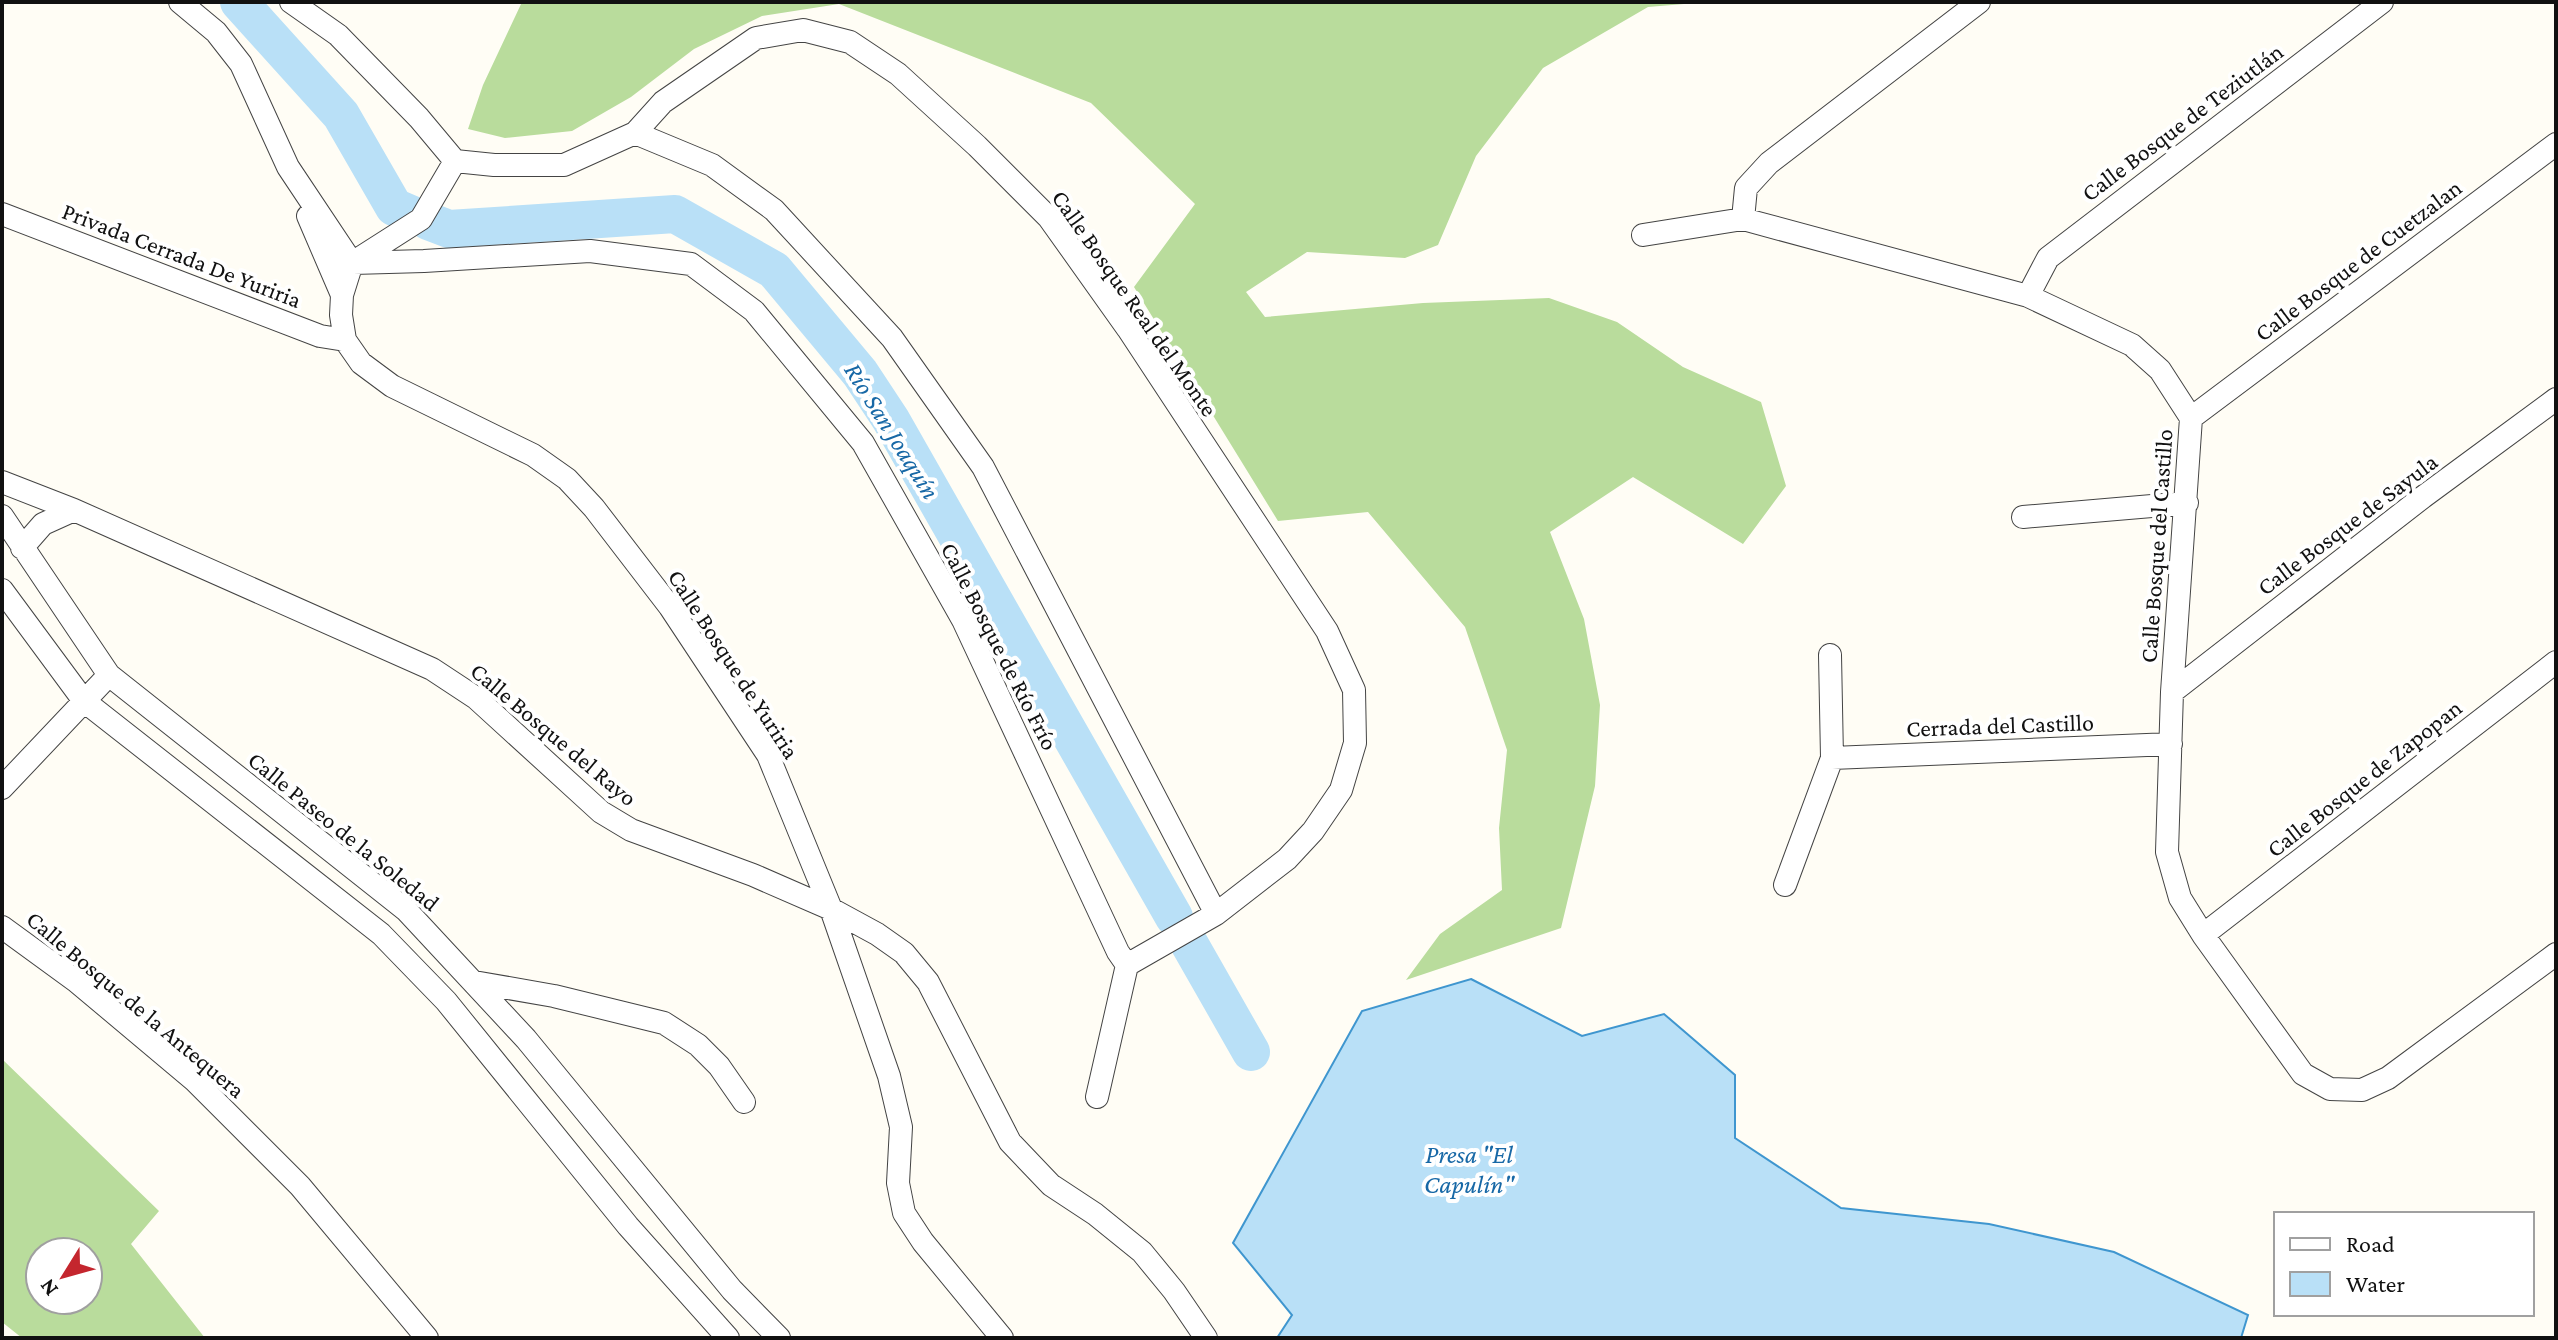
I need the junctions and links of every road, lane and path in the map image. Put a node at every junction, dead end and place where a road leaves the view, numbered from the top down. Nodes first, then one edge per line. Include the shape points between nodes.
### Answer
1 (180, 2) edge
2 (291, 2) edge
3 (1979, 2) edge
4 (2382, 2) edge
5 (635, 133) junction
6 (2556, 144) edge
7 (455, 161) junction
8 (305, 210) dead end
9 (2, 214) edge
10 (1743, 219) junction
11 (1643, 235) dead end
12 (352, 263) junction
13 (342, 295) junction
14 (2028, 296) junction
15 (345, 340) junction
16 (2556, 399) edge
17 (2191, 418) junction
18 (2, 482) edge
19 (2187, 503) junction
20 (74, 510) junction
21 (2, 516) edge
22 (2023, 517) dead end
23 (22, 548) junction
24 (2, 590) edge
25 (1830, 655) dead end
26 (2556, 662) edge
27 (109, 675) junction
28 (2172, 692) junction
29 (84, 701) junction
30 (2171, 744) junction
31 (1832, 758) junction
32 (2, 788) edge
33 (1785, 885) dead end
34 (831, 909) junction
35 (1216, 914) junction
36 (2, 927) edge
37 (2203, 935) junction
38 (2556, 954) edge
39 (1127, 965) junction
40 (474, 982) junction
41 (1097, 1097) dead end
42 (744, 1102) dead end
43 (771, 1336) edge
44 (427, 1338) edge
45 (728, 1338) edge
46 (1002, 1338) edge
47 (1206, 1338) edge

1 - 12 street via 216,32 241,64 288,167
2 - 7 street via 338,35
3 - 10 street via 1769,163 1746,188
4 - 14 street, Calle Bosque de Teziutlán via 2048,258
5 - 7 street, Calle Bosque Real del Monte via 564,165
5 - 35 street via 712,165 774,210 892,338 983,467
5 - 35 street, Calle Bosque Real del Monte via 663,102 756,38 803,30 850,42 898,74 1049,218 1327,631 1354,690 1355,743 1341,790 1287,859
6 - 17 street, Calle Bosque de Cuetzalan
7 - 12 street via 421,219
8 - 13 street
9 - 15 street, Privada Cerrada De Yuriria via 320,336
10 - 11 street
10 - 14 street, Calle Bosque del Castillo
12 - 13 street
12 - 39 street, Calle Bosque de Río Frío via 590,251 691,264 754,311 863,443 963,620
13 - 15 street
14 - 17 street, Calle Bosque del Castillo via 2132,345 2160,370
15 - 34 street, Calle Bosque de Yuriria via 361,363 392,386 533,455 567,479 594,508 670,607 768,755
16 - 28 street, Calle Bosque de Sayula
17 - 19 street, Calle Bosque del Castillo
18 - 20 street, Calle Bosque del Rayo
19 - 22 street
19 - 28 street, Calle Bosque del Castillo
20 - 23 street via 43,524
20 - 34 street, Calle Bosque del Rayo via 432,669 476,698 601,812 631,830
21 - 23 street, Calle Paseo de la Soledad
23 - 27 street, Calle Paseo de la Soledad
24 - 29 street
25 - 31 street
26 - 37 street, Calle Bosque de Zapopan
27 - 29 street
27 - 40 street, Calle Paseo de la Soledad via 406,910
28 - 30 street, Calle Bosque del Castillo
29 - 32 street
29 - 45 street via 381,934 446,1001 628,1226
30 - 31 street, Cerrada del Castillo
30 - 37 street, Calle Bosque del Castillo via 2167,852 2180,898
31 - 33 street
34 - 46 street, Calle Bosque de Yuriria via 889,1076 901,1127 898,1183 904,1213
34 - 47 street, Calle Bosque del Rayo via 904,953 928,982 1010,1142 1051,1185 1142,1252
35 - 39 street
36 - 44 street, Calle Bosque de la Antequera via 194,1080 300,1186
37 - 38 street, Calle Bosque del Castillo via 2303,1074 2330,1089 2362,1090 2388,1078
39 - 41 street
40 - 42 street via 664,1023 698,1045
40 - 43 street, Calle Paseo de la Soledad

